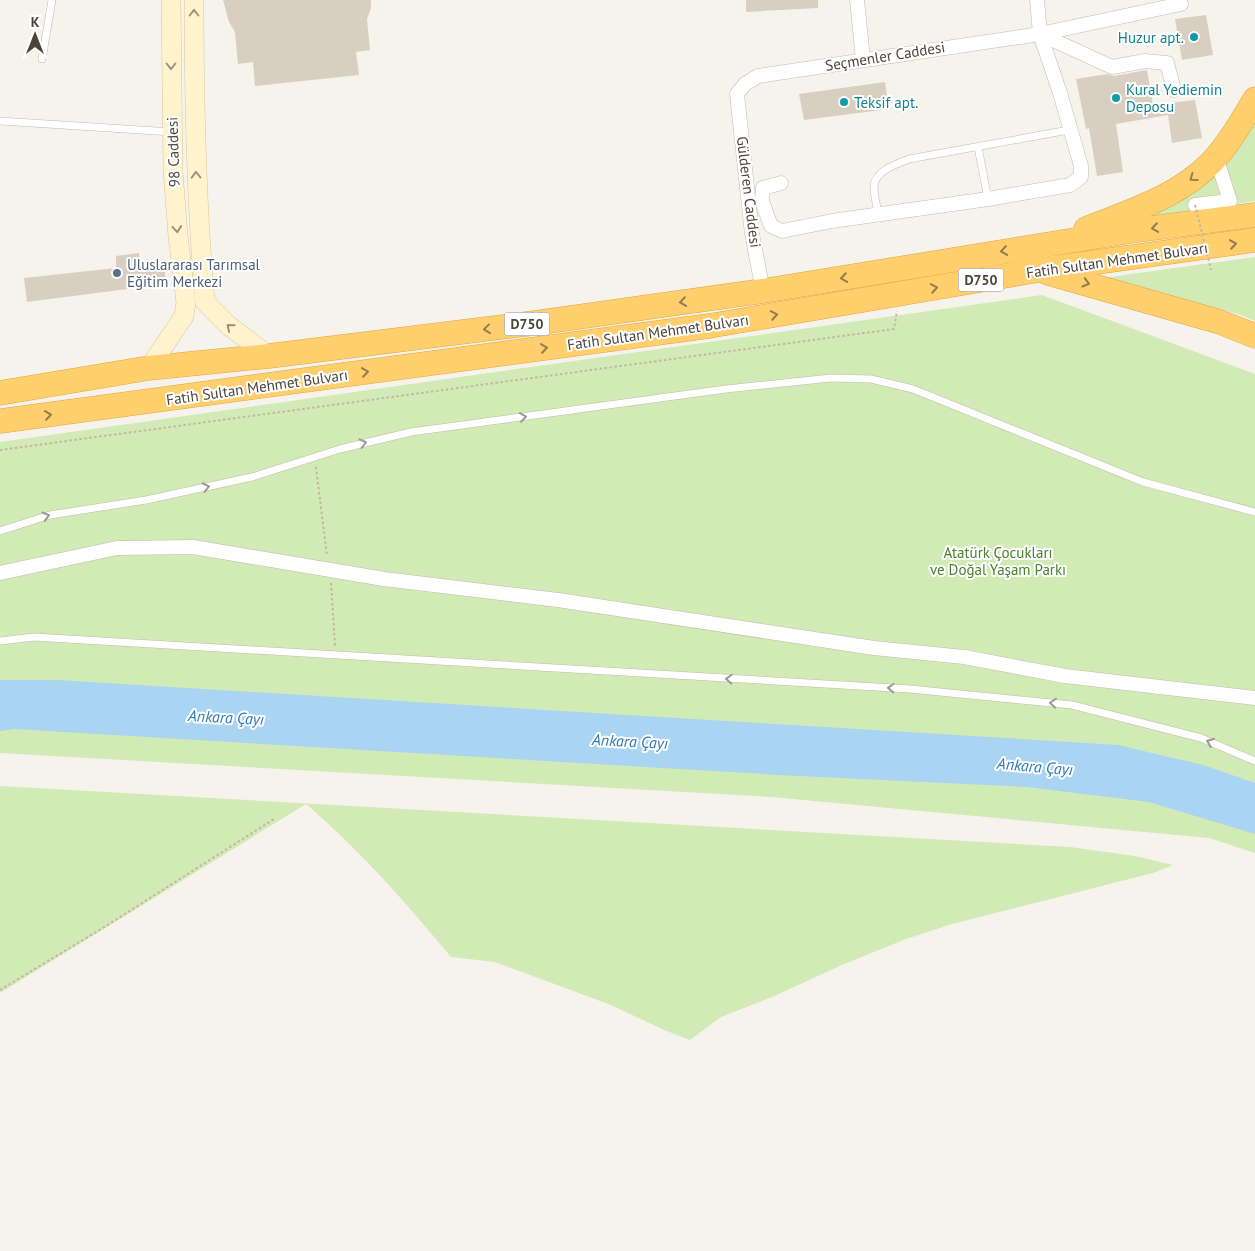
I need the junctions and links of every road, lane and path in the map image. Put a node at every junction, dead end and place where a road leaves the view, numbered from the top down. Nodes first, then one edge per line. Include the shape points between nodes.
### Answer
1 (52, 0) edge
2 (171, 0) edge
3 (194, 0) edge
4 (857, 0) edge
5 (1037, 0) edge
6 (1181, 4) dead end
7 (1040, 34) junction
8 (42, 59) dead end
9 (863, 59) junction
10 (1174, 90) dead end
11 (737, 94) joint
12 (1255, 99) edge
13 (0, 121) edge
14 (1070, 130) junction
15 (172, 132) junction
16 (978, 147) junction
17 (1216, 157) junction
18 (781, 183) dead end
19 (988, 199) junction
20 (1195, 205) joint
21 (878, 214) junction
22 (1255, 215) edge
23 (1255, 240) edge
24 (1052, 243) junction
25 (1039, 270) junction
26 (1211, 270) dead end
27 (763, 291) junction
28 (186, 302) junction
29 (205, 302) junction
30 (894, 329) dead end
31 (1255, 336) edge
32 (269, 356) junction
33 (149, 368) junction
34 (0, 393) edge
35 (0, 421) edge
36 (0, 450) edge
37 (1255, 512) edge
38 (0, 531) edge
39 (0, 573) edge
40 (0, 641) edge
41 (1255, 698) edge
42 (1255, 762) edge
43 (274, 819) dead end
44 (0, 990) edge

1 - 8 lane
2 -> 15 main road, 98 Caddesi
29 -> 3 main road, 98 Caddesi via 194,122
4 - 9 street
5 - 7 street
6 - 7 street, Seçmenler Caddesi
7 - 9 street, Seçmenler Caddesi
7 - 10 street via 1112,67 1145,62 1166,63
7 - 14 street
9 - 11 street, Seçmenler Caddesi via 758,76
11 - 27 street, Gülderen Caddesi via 752,234
12 - 17 highway
13 - 15 lane
14 - 16 lane
14 - 19 street via 1081,166 1081,177 1070,185
15 -> 28 main road, 98 Caddesi via 178,236
16 - 19 lane
16 - 21 lane via 909,159 879,174 873,185
17 - 20 street via 1230,201
17 -> 24 highway via 1189,181 1153,202
18 - 21 street via 763,188 762,201 771,226 782,231
19 - 21 street
20 - 26 path, bridge
22 -> 24 highway, Fatih Sultan Mehmet Bulvarı / D750
25 -> 23 highway, Fatih Sultan Mehmet Bulvarı / D750
24 -> 27 highway, Fatih Sultan Mehmet Bulvarı / D750
25 -> 31 highway via 1220,322
35 -> 25 highway, Fatih Sultan Mehmet Bulvarı / D750 via 709,326
27 -> 32 highway, Fatih Sultan Mehmet Bulvarı / D750
28 - 29 main road
28 - 33 main road, 98 Caddesi via 184,316
32 -> 29 main road via 229,326
30 - 36 path
32 - 33 highway, Fatih Sultan Mehmet Bulvarı / D750
33 - 34 highway, Fatih Sultan Mehmet Bulvarı / D750
38 -> 37 lane via 50,515 146,500 252,477 340,449 411,432 831,378 871,379 913,389 1143,482
39 - 41 street via 117,548 193,547 384,579 558,600 874,648 964,657 1064,676
42 -> 40 lane via 1201,738 1072,705 1044,702 910,690 34,637
43 - 44 path

